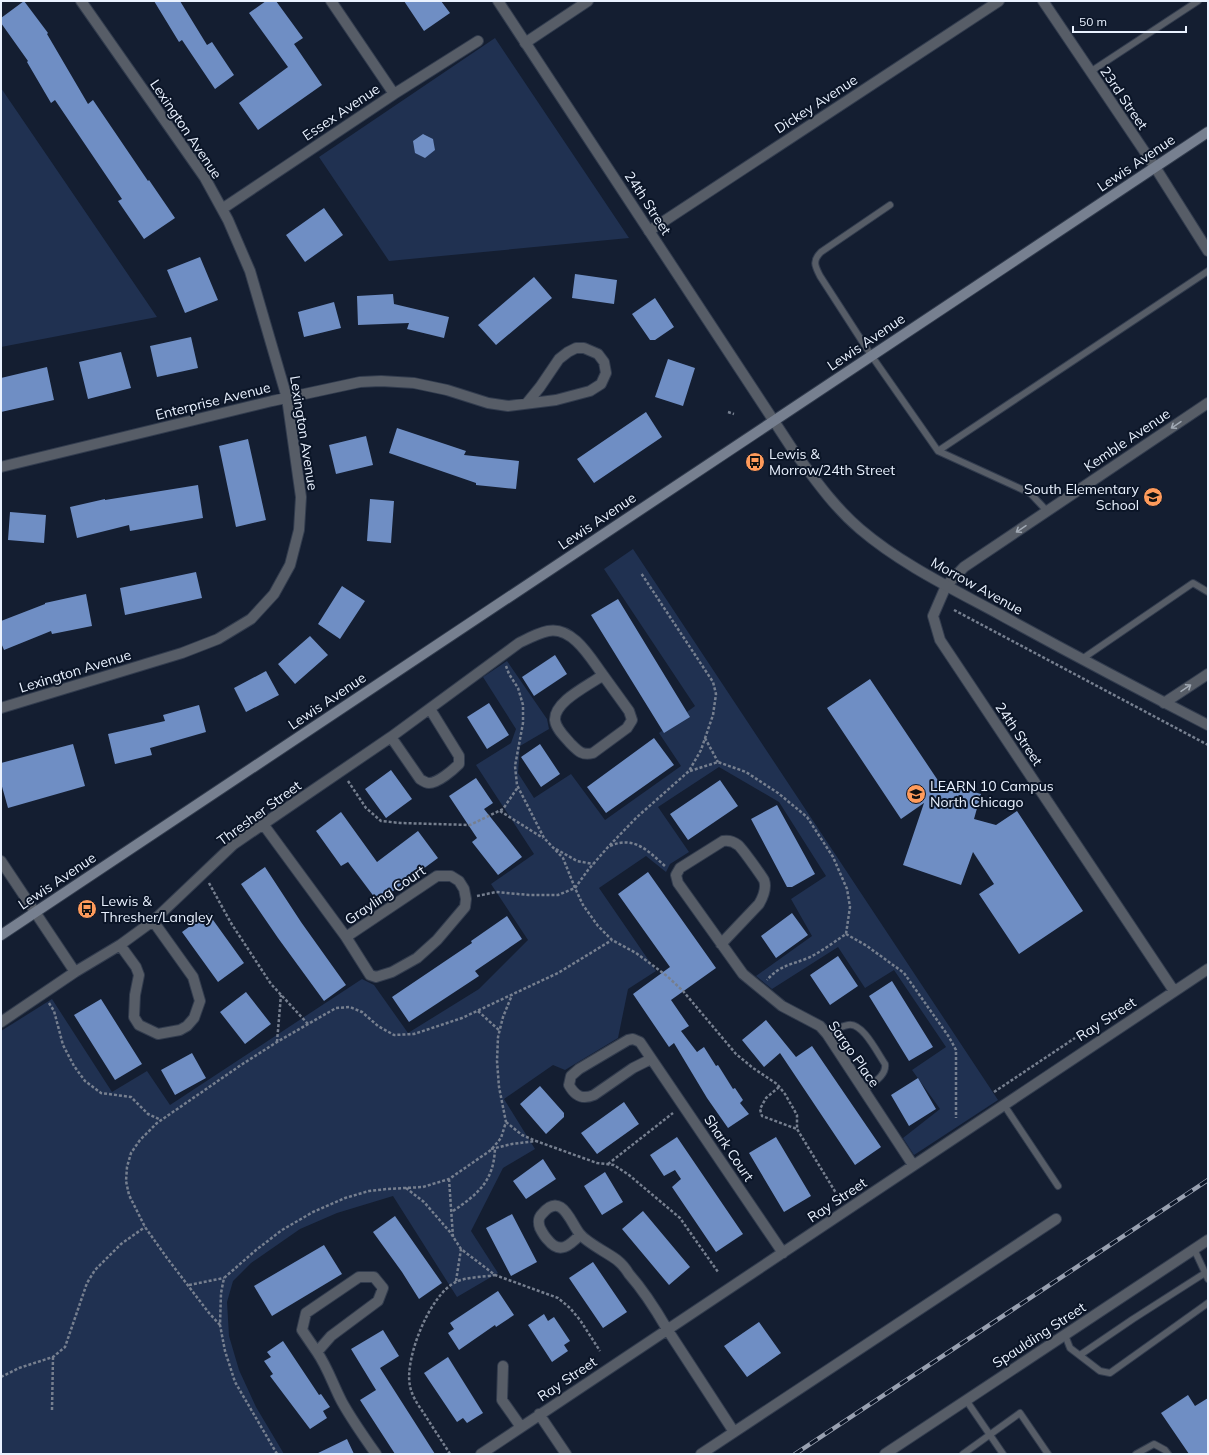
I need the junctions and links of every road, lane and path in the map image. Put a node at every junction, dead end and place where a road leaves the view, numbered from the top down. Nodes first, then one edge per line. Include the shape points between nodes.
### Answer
1 (81, 1) edge
2 (331, 1) edge
3 (498, 1) edge
4 (588, 1) edge
5 (999, 1) edge
6 (1043, 1) edge
7 (1198, 1) edge
8 (478, 41) dead end
9 (526, 43) junction
10 (1090, 72) junction
11 (394, 94) junction
12 (1208, 132) edge
13 (1155, 167) junction
14 (890, 205) dead end
15 (222, 209) junction
16 (649, 231) junction
17 (1208, 251) edge
18 (1208, 271) edge
19 (871, 355) junction
20 (287, 398) junction
21 (527, 403) junction
22 (1208, 403) edge
23 (728, 412) dead end
24 (734, 414) dead end
25 (774, 421) junction
26 (938, 451) junction
27 (1, 466) edge
28 (1047, 511) junction
29 (641, 574) dead end
30 (946, 586) junction
31 (1208, 592) edge
32 (954, 610) dead end
33 (500, 657) junction
34 (1082, 659) junction
35 (1208, 674) edge
36 (604, 675) junction
37 (1164, 703) junction
38 (1, 708) edge
39 (430, 709) junction
40 (1208, 726) edge
41 (391, 737) junction
42 (705, 738) junction
43 (1208, 745) edge
44 (718, 762) junction
45 (341, 771) junction
46 (689, 771) junction
47 (518, 787) junction
48 (500, 810) junction
49 (263, 824) junction
50 (544, 838) junction
51 (608, 847) junction
52 (554, 848) junction
53 (1, 861) edge
54 (593, 864) junction
55 (204, 874) junction
56 (676, 875) junction
57 (575, 888) junction
58 (466, 899) junction
59 (36, 912) junction
60 (153, 921) junction
61 (846, 934) junction
62 (1, 935) edge
63 (346, 937) junction
64 (612, 940) junction
65 (721, 944) junction
66 (120, 945) junction
67 (1208, 969) edge
68 (75, 972) junction
69 (760, 988) junction
70 (1174, 991) junction
71 (44, 993) junction
72 (512, 994) junction
73 (281, 995) junction
74 (478, 1011) junction
75 (1, 1022) edge
76 (308, 1024) junction
77 (500, 1031) junction
78 (827, 1034) junction
79 (1075, 1038) dead end
80 (277, 1042) junction
81 (651, 1059) junction
82 (779, 1087) junction
83 (864, 1091) junction
84 (994, 1092) dead end
85 (1004, 1105) junction
86 (684, 1106) junction
87 (956, 1118) dead end
88 (161, 1120) junction
89 (506, 1122) junction
90 (797, 1129) junction
91 (536, 1141) junction
92 (495, 1148) junction
93 (491, 1150) junction
94 (608, 1164) junction
95 (913, 1165) junction
96 (449, 1179) junction
97 (1058, 1186) dead end
98 (406, 1188) junction
99 (839, 1198) dead end
100 (452, 1211) junction
101 (1056, 1219) dead end
102 (145, 1227) junction
103 (580, 1235) dead end
104 (454, 1238) junction
105 (1208, 1240) edge
106 (1194, 1249) junction
107 (461, 1250) junction
108 (783, 1253) junction
109 (718, 1272) dead end
110 (495, 1275) junction
111 (1207, 1276) edge
112 (224, 1278) junction
113 (456, 1281) junction
114 (189, 1285) junction
115 (1208, 1303) edge
116 (220, 1325) junction
117 (667, 1329) junction
118 (1065, 1335) junction
119 (600, 1351) dead end
120 (317, 1352) junction
121 (1080, 1355) junction
122 (53, 1357) junction
123 (503, 1366) dead end
124 (1, 1377) edge
125 (966, 1400) junction
126 (52, 1410) dead end
127 (540, 1414) junction
128 (521, 1427) junction
129 (734, 1432) junction
130 (990, 1435) junction
131 (277, 1454) edge
132 (376, 1454) edge
133 (450, 1454) edge
134 (481, 1454) edge
135 (566, 1454) edge
136 (701, 1454) edge
137 (885, 1454) edge
138 (963, 1454) edge
139 (1003, 1454) edge
140 (1048, 1454) edge
141 (1136, 1454) edge
142 (1168, 1454) edge

1 - 15 street, Lexington Avenue via 205,178
2 - 11 street
3 - 9 street, 24th Street
4 - 9 street
5 - 16 street, Dickey Avenue
6 - 10 street, 23rd Street
7 - 10 lane
8 - 11 street, Essex Avenue
9 - 16 street, 24th Street
10 - 13 street, 23rd Street
11 - 15 street, Essex Avenue
12 - 13 main road, Lewis Avenue
13 - 17 street, 23rd Street
13 - 19 main road, Lewis Avenue
14 - 19 lane via 821,252 815,261 820,276
15 - 20 street, Lexington Avenue via 250,271
16 - 25 street, 24th Street
18 - 26 lane
19 - 25 main road, Lewis Avenue
19 - 26 lane
20 - 21 street, Enterprise Avenue via 360,382 381,381 421,384 488,403 508,406
20 - 27 street, Enterprise Avenue
20 - 38 street, Lexington Avenue via 301,497 299,530 290,565 274,594 251,619 218,639 182,653
21 - 21 street, Enterprise Avenue via 556,400 590,391 601,384 606,373 604,362 598,354 584,348 568,352 559,359
22 -> 28 street, Kemble Avenue
23 - 24 path
25 - 30 street, Morrow Avenue via 828,497 844,514 880,544
25 - 59 main road, Lewis Avenue
26 - 28 lane via 1030,493
28 -> 30 street, Kemble Avenue via 964,567
29 - 42 path via 713,682 716,694 713,715
30 - 34 street, Morrow Avenue
30 - 70 street, 24th Street via 933,616 940,640
31 - 34 lane via 1193,583
32 - 43 path
33 - 36 street, Thresher Street via 534,636 550,630 563,632 576,640
33 - 39 street, Thresher Street
33 - 47 path via 518,688 523,705 523,723 514,766
34 - 37 street, Morrow Avenue
37 -> 35 street
36 - 36 street via 561,704 556,711 555,721 560,732 579,753 586,755 593,753 627,728 632,720 629,711
37 - 40 street, Morrow Avenue
39 - 41 street, Thresher Street
39 - 41 street via 460,756 459,764 453,770 434,783 427,783 420,779
41 - 45 street, Thresher Street
42 - 44 path
42 - 46 path
44 - 46 path
44 - 61 path via 746,772 778,793 807,817 833,857 847,889 850,907
45 - 48 path via 366,808 381,821 470,825
45 - 49 street, Thresher Street
46 - 51 path via 637,817
47 - 48 path via 504,809
47 - 50 path
48 - 50 path
49 - 55 street, Thresher Street via 234,844
49 - 63 street, Grayling Court
50 - 52 path
51 - 54 path
51 - 56 path via 628,842 640,845
52 - 54 path via 577,861
52 - 57 path via 563,858
53 - 59 street
54 - 57 path
55 - 60 street, Thresher Street
55 - 73 path via 231,923
56 - 65 street, Sargo Place via 678,883
56 - 65 street via 680,868 723,840 731,840 739,845 764,880 765,888 759,904
57 - 58 path via 558,895 496,892
57 - 64 path via 598,926
58 - 63 street, Grayling Court via 464,888 459,881 451,876 437,876
58 - 63 street, Grayling Court via 465,907 437,940 417,958 392,972 376,977 370,975
59 - 62 main road, Lewis Avenue
59 - 68 street
60 - 66 street, Thresher Street
60 - 66 street via 193,977 200,1001 194,1018 187,1026 158,1034 139,1025 134,1016 139,975
61 - 69 path via 809,957 775,972
61 - 87 path via 904,973 949,1037 956,1050
64 - 72 path via 558,973
64 - 82 path via 636,952 667,976 683,991 736,1054
65 - 69 street, Sargo Place via 743,974
66 - 68 street, Thresher Street
67 - 70 street, Ray Street
68 - 71 street, Thresher Street
69 - 78 street, Sargo Place via 782,1006 820,1026
70 - 85 street, Ray Street
71 - 75 street, Thresher Street
71 - 88 path via 54,1011 63,1045 74,1066 86,1081 101,1093 131,1097 148,1114
72 - 74 path
72 - 77 path
73 - 76 path
73 - 80 path
74 - 76 path via 414,1034 394,1035 378,1026 362,1012 350,1007 336,1008
74 - 77 path
76 - 80 path
77 - 89 path via 497,1060
78 - 83 street, Sargo Place
78 - 83 lane via 848,1024 855,1024 885,1064 884,1074
79 - 84 path
80 - 88 path
81 - 81 street, Shark Court via 588,1098 572,1092 569,1086 571,1076 579,1069 628,1040 640,1042
81 - 86 street, Shark Court
82 - 90 path via 797,1115
82 - 90 path via 766,1098 760,1109 762,1116
83 - 95 street, Sargo Place
85 - 95 street, Ray Street
85 - 97 lane
86 - 94 path via 670,1114
86 - 108 street, Shark Court
88 - 102 path via 140,1140 131,1153 127,1167 129,1195
89 - 91 path via 522,1135
89 - 93 path via 501,1138
90 - 99 path
91 - 92 path
91 - 94 path via 584,1159
92 - 93 path
92 - 100 path via 495,1160 488,1179 476,1193
93 - 96 path
94 - 109 path via 629,1175 680,1218
95 - 108 street, Ray Street
96 - 98 path via 423,1187
96 - 100 path
98 - 104 path via 424,1202
98 - 112 path via 369,1192 345,1198 313,1212 282,1230
100 - 104 path
101 - 129 street
102 - 114 path via 166,1258
102 - 122 path via 121,1244 95,1270 87,1283 65,1347
103 - 117 street via 618,1261 638,1284
104 - 107 path
105 - 106 street, Spaulding Street
106 - 111 lane
106 - 118 street, Spaulding Street
107 - 110 path
107 - 113 path
108 - 117 street, Ray Street
110 - 113 path
110 - 119 path via 558,1298 580,1320
111 - 121 lane via 1132,1319
112 - 114 path
112 - 116 path
113 - 133 path via 441,1295 419,1329 409,1371 409,1385 413,1397
114 - 116 path
115 - 121 lane via 1110,1373 1100,1370
116 - 131 path via 235,1382
117 - 127 street, Ray Street
117 - 129 street
118 - 121 lane via 1070,1348
118 - 125 street, Spaulding Street
120 - 120 street via 302,1330 306,1313 359,1277 374,1277 383,1288 378,1301 331,1336
120 - 132 street via 351,1418
122 - 124 path
122 - 126 path
123 - 128 street via 502,1400
125 - 130 lane
125 - 137 street, Spaulding Street
127 - 128 street, Ray Street
127 - 135 street
128 - 134 street, Ray Street
129 - 136 street
130 - 138 lane
130 - 139 lane
130 - 140 lane via 1020,1413
141 - 142 lane via 1154,1444

